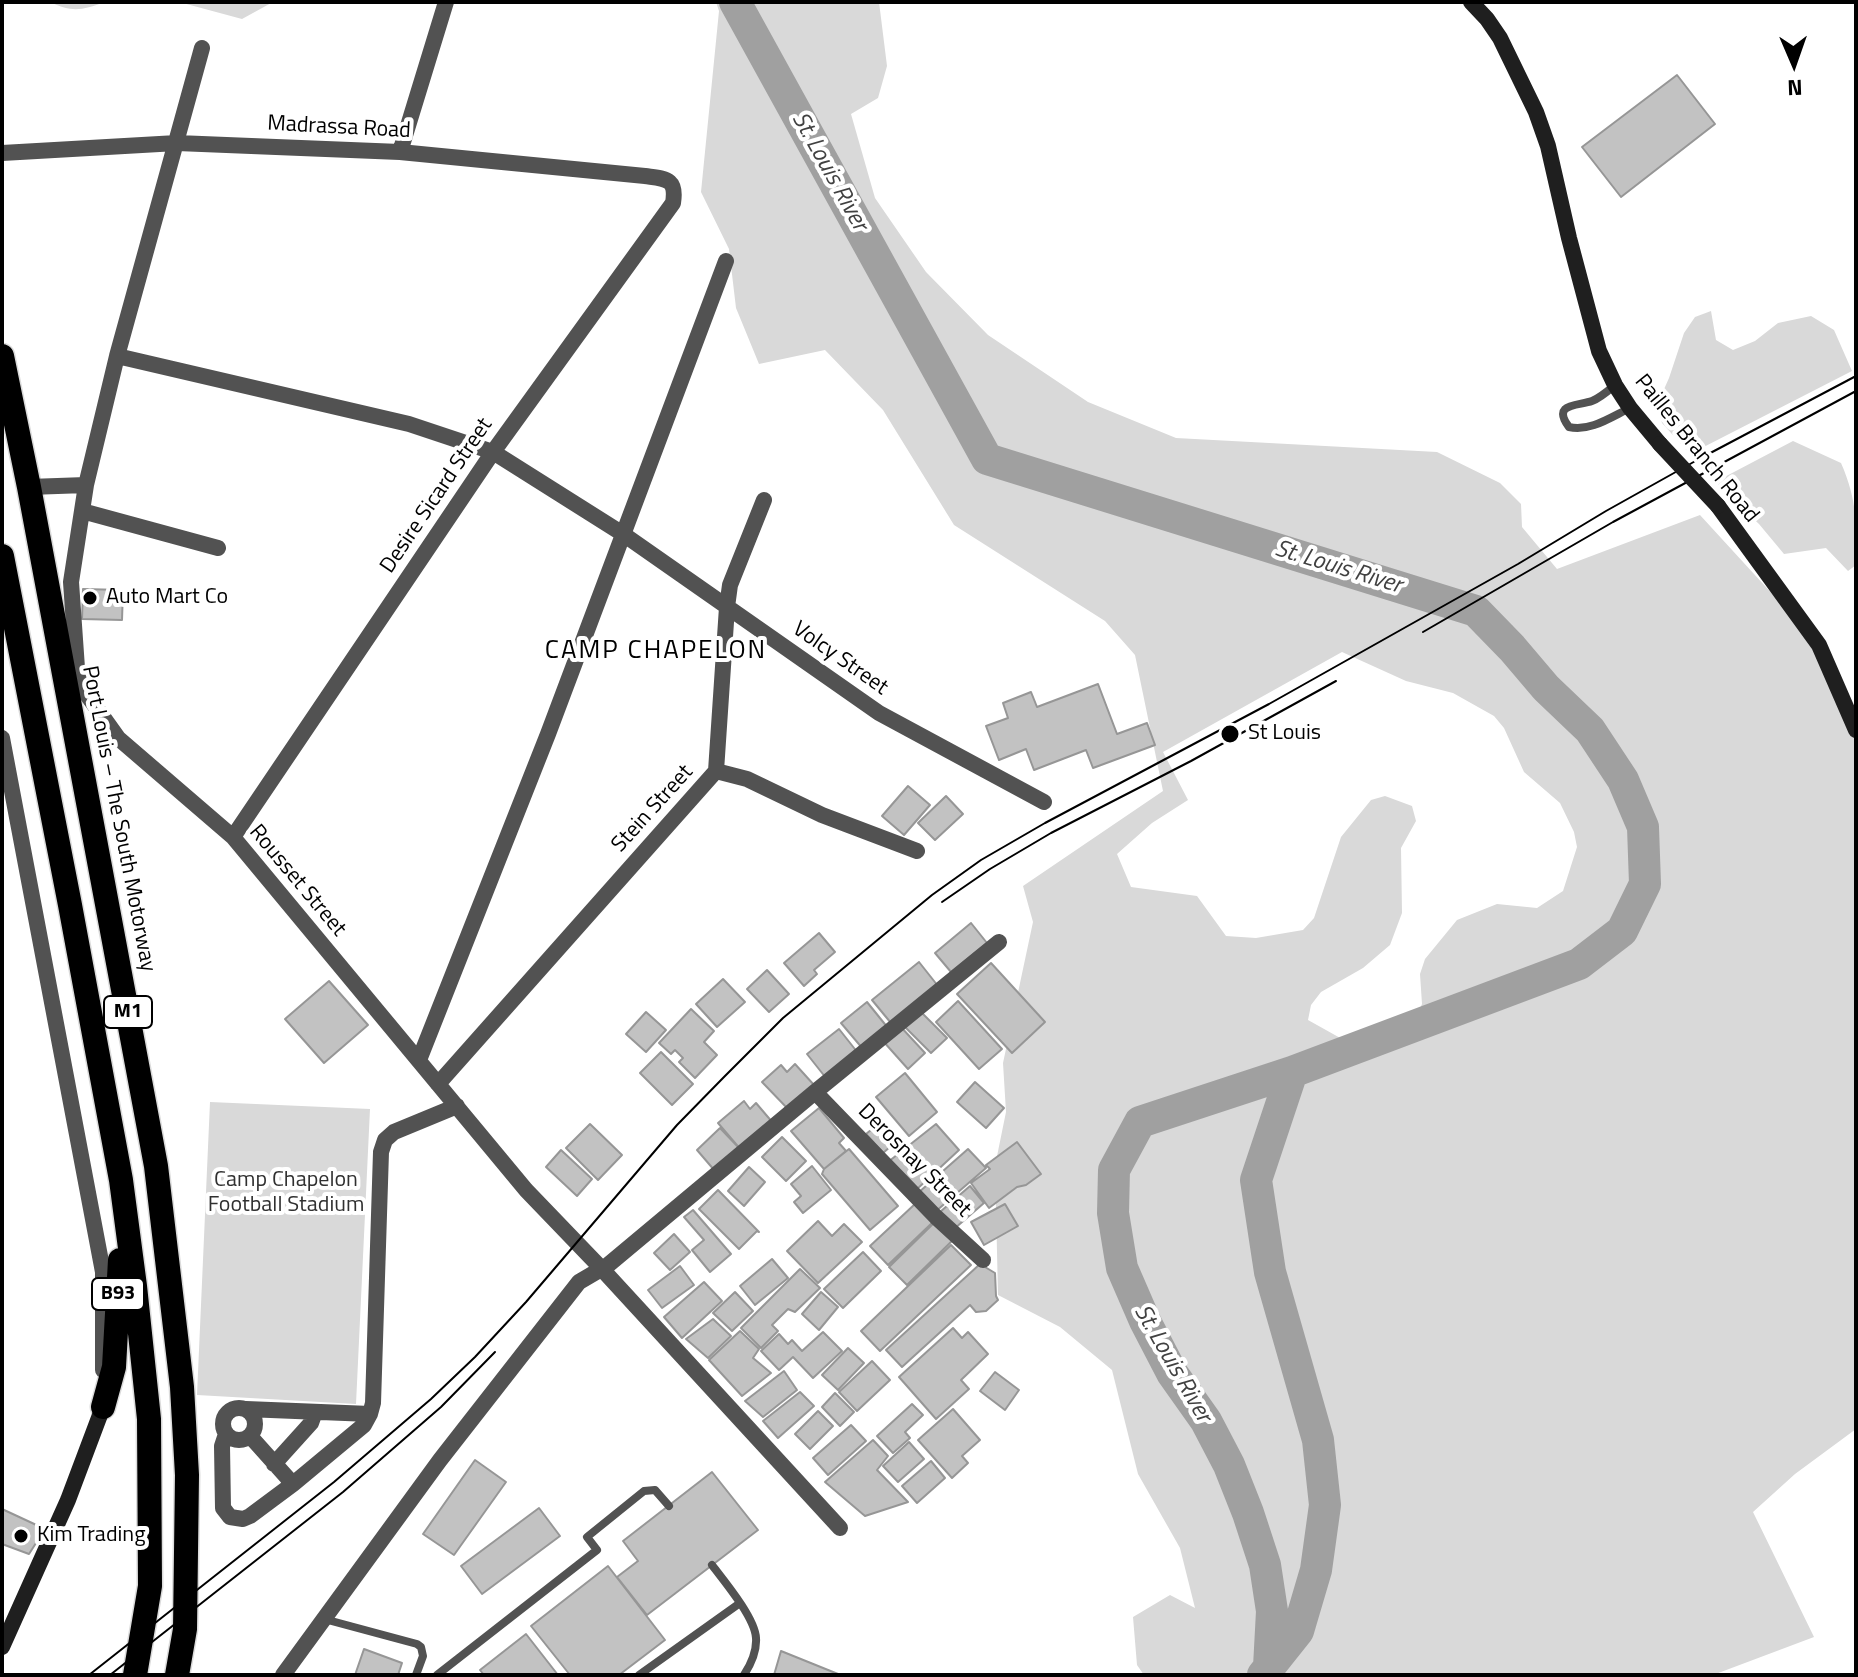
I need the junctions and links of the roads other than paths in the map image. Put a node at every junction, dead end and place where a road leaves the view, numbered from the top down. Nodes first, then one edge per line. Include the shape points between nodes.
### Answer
1 (446, 2) edge
2 (1471, 2) edge
3 (202, 48) dead end
4 (177, 143) junction
5 (400, 152) junction
6 (2, 153) edge
7 (671, 183) joint
8 (726, 261) dead end
9 (2, 356) edge
10 (117, 356) junction
11 (1615, 385) junction
12 (1630, 408) junction
13 (493, 452) junction
14 (86, 485) junction
15 (29, 487) junction
16 (764, 500) dead end
17 (82, 511) junction
18 (623, 534) junction
19 (218, 548) dead end
20 (2, 556) edge
21 (727, 607) junction
22 (1856, 730) edge
23 (2, 743) edge
24 (716, 771) junction
25 (1044, 802) dead end
26 (8, 805) edge
27 (233, 837) junction
28 (917, 851) dead end
29 (999, 942) dead end
30 (419, 1060) junction
31 (438, 1084) junction
32 (815, 1092) junction
33 (457, 1106) junction
34 (121, 1180) junction
35 (983, 1260) dead end
36 (601, 1268) junction
37 (103, 1407) junction
38 (246, 1409) junction
39 (315, 1412) junction
40 (370, 1414) junction
41 (226, 1434) junction
42 (250, 1436) junction
43 (274, 1464) junction
44 (293, 1484) junction
45 (669, 1506) dead end
46 (840, 1528) dead end
47 (712, 1565) dead end
48 (740, 1603) junction
49 (323, 1618) junction
50 (8, 1622) edge
51 (2, 1647) edge
52 (135, 1675) edge
53 (177, 1675) edge
54 (283, 1675) edge
55 (416, 1675) edge
56 (437, 1675) edge
57 (639, 1675) edge
58 (744, 1675) edge

1 - 5 street
2 - 11 main road, Pailles Branch Road via 1500,38 1536,112 1592,332
3 - 4 street, Rousset Street
4 - 5 street, Madrassa Road
4 - 6 street, Madrassa Road
4 - 10 street, Rousset Street
5 - 7 street, Madrassa Road
7 - 13 street, Desire Sicard Street via 673,203
8 - 18 street
9 - 15 highway, Port Louis – The South Motorway / M1
10 - 13 street, Volcy Street via 409,424
10 - 14 street, Rousset Street
11 - 12 main road, Pailles Branch Road
11 - 12 lane via 1595,400 1567,406 1564,421 1578,429
12 - 22 main road, Pailles Branch Road, bridge via 1718,506 1819,645
13 - 18 street, Volcy Street
13 - 27 street, Desire Sicard Street
14 - 15 street
14 - 17 street, Rousset Street
15 - 53 highway, Port Louis – The South Motorway / M1 via 156,1166 187,1475 185,1629
16 - 21 street, Stein Street via 730,585
17 - 19 street
17 - 27 street, Rousset Street via 71,582 83,689 118,738
18 - 21 street, Volcy Street
18 - 30 street
20 - 34 highway, M1
21 - 24 street, Stein Street
21 - 25 street, Volcy Street via 879,713
23 - 26 street
24 - 28 street via 747,779
24 - 31 street, Stein Street
26 - 37 street via 103,1272
27 - 30 street, Rousset Street
29 - 32 street
30 - 31 street, Rousset Street
31 - 33 street, Rousset Street
32 - 35 street, Derosnay Street
32 - 36 street
33 - 36 street, Rousset Street via 526,1190
33 - 40 street via 394,1132 381,1152
34 - 37 highway, B93 via 117,1338
34 - 52 highway, M1 via 149,1419 150,1586
36 - 46 street, Rousset Street
36 - 49 street via 579,1282
37 - 50 main road, B93 via 68,1500
38 - 39 street
38 - 41 street via 226,1414
38 - 42 street via 255,1421
39 - 40 street
39 - 43 street
40 - 44 street via 364,1425
41 - 42 street via 235,1440
41 - 44 street via 223,1508 230,1517 250,1516
42 - 43 street
43 - 44 street
45 - 56 lane via 655,1490 644,1491 587,1537 597,1550
47 - 48 lane
48 - 57 lane
48 - 58 lane via 756,1635
49 - 54 street
49 - 55 lane via 417,1644 423,1656
50 - 51 main road, B93

